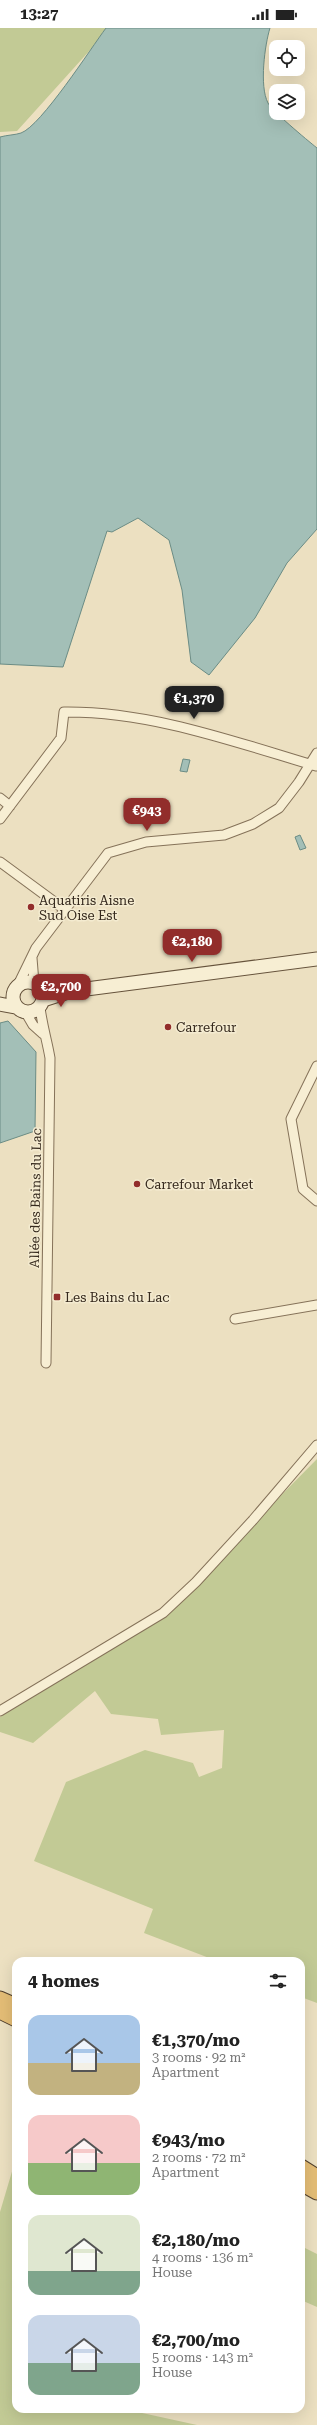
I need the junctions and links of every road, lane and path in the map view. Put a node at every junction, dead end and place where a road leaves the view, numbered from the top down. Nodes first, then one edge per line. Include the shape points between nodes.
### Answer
1 (317, 753) edge
2 (314, 765) edge
3 (0, 798) edge
4 (10, 806) junction
5 (0, 819) edge
6 (0, 862) edge
7 (64, 909) junction
8 (32, 958) junction
9 (317, 958) edge
10 (16, 988) junction
11 (39, 995) junction
12 (0, 996) edge
13 (0, 1004) edge
14 (21, 1010) junction
15 (43, 1034) junction
16 (317, 1066) edge
17 (317, 1201) edge
18 (317, 1305) edge
19 (235, 1320) dead end
20 (46, 1363) dead end
21 (317, 1445) edge
22 (0, 1711) edge
23 (0, 1999) edge
24 (12, 2004) edge
25 (0, 2011) edge
26 (12, 2016) edge
27 (305, 2170) edge
28 (317, 2177) edge
29 (305, 2184) edge
30 (317, 2192) edge

1 - 2 street
2 - 4 street via 219,736 120,716 64,712 62,738
2 - 7 street via 279,808 253,824 224,835 146,842 108,852
3 - 4 street
4 - 5 street
6 - 7 street
7 - 8 street via 36,948
8 - 10 street
8 - 11 street, Allée des Bains du Lac
9 - 11 main road
10 - 11 main road via 26,982
10 - 12 main road
10 - 14 main road via 12,1000
11 - 14 main road via 34,1012
11 - 15 street, Allée des Bains du Lac
13 - 14 main road
14 - 15 street, Allée des Bains du Lac
15 - 20 street, Allée des Bains du Lac via 48,1042 50,1058
16 - 17 street via 291,1119 303,1189
18 - 19 street
21 - 22 street via 253,1520 164,1613
23 - 24 highway
25 - 26 highway
27 - 28 highway
29 - 30 highway

